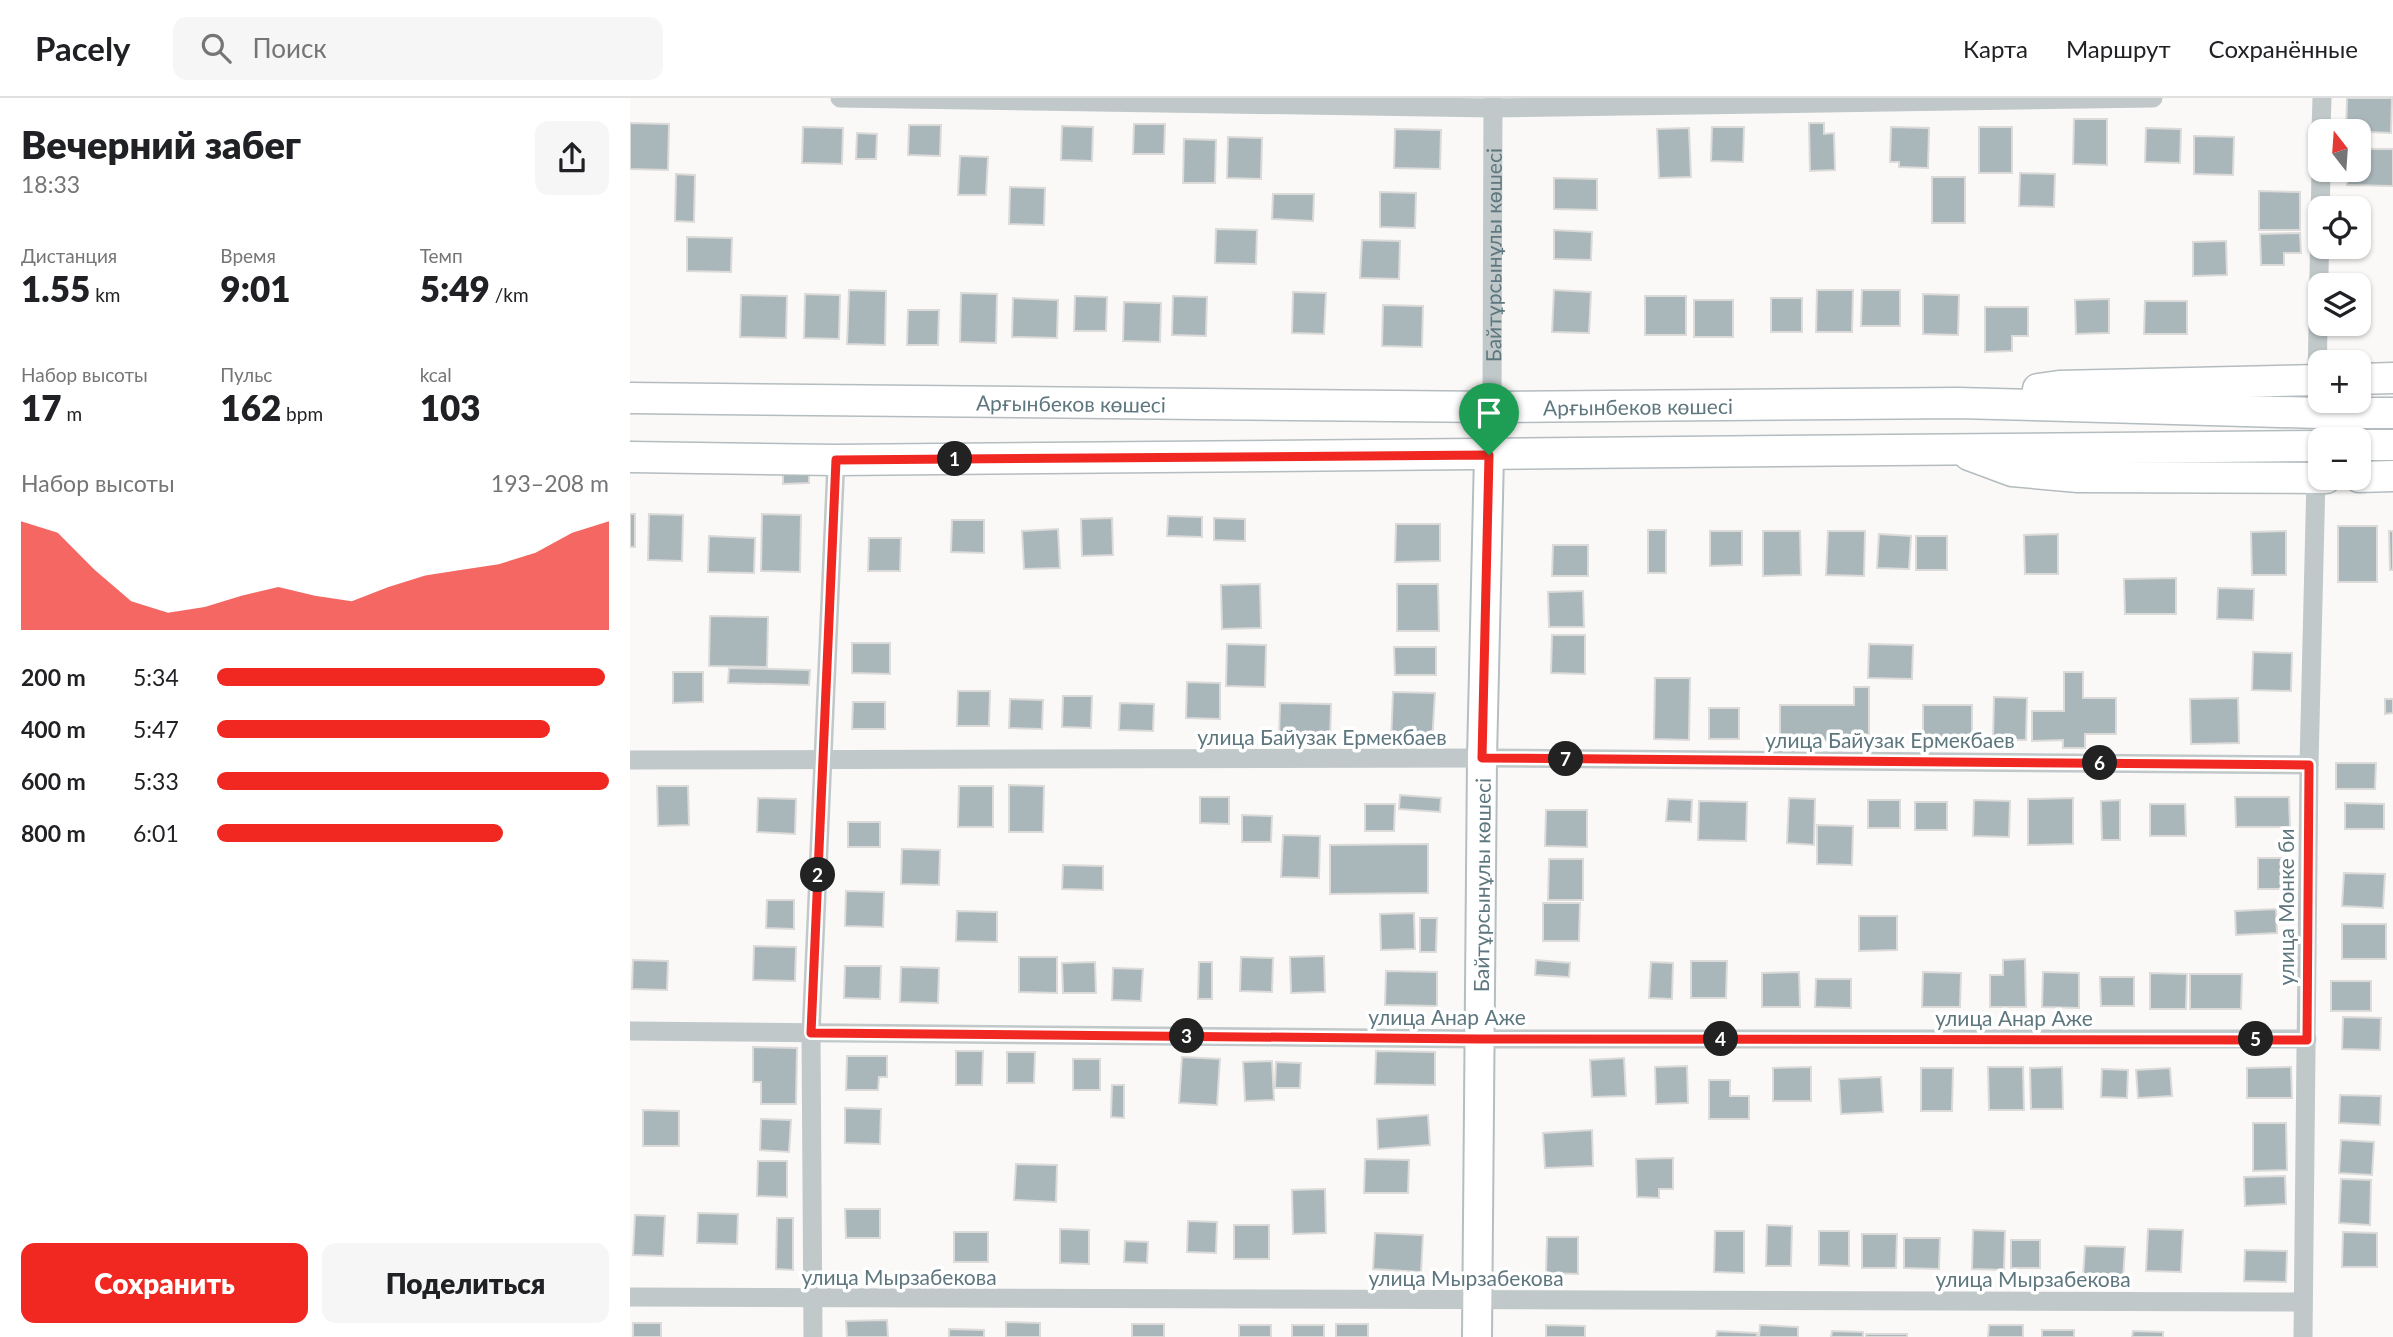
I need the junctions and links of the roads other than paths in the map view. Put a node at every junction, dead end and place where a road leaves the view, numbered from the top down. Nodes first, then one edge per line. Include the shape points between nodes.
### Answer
1 (840, 98) edge
2 (2153, 98) edge
3 (2322, 98) edge
4 (1492, 103) edge
5 (2321, 119) edge
6 (2321, 182) edge
7 (2319, 350) edge
8 (2393, 378) edge
9 (2371, 379) edge
10 (2308, 380) edge
11 (630, 398) edge
12 (1958, 403) junction
13 (1492, 407) junction
14 (2393, 413) edge
15 (2371, 445) edge
16 (2393, 445) edge
17 (2308, 446) edge
18 (1953, 448) junction
19 (1489, 455) junction
20 (630, 457) edge
21 (836, 460) junction
22 (2393, 476) edge
23 (2371, 477) edge
24 (2308, 478) edge
25 (2320, 490) edge
26 (1482, 758) junction
27 (630, 760) edge
28 (823, 761) junction
29 (2309, 765) junction
30 (630, 1031) edge
31 (811, 1033) junction
32 (1479, 1039) junction
33 (2307, 1040) junction
34 (630, 1297) edge
35 (813, 1299) junction
36 (1477, 1300) junction
37 (2303, 1302) junction
38 (813, 1337) edge
39 (1477, 1337) edge
40 (2303, 1337) edge

1 - 4 street
2 - 4 street
3 - 5 street
4 - 13 street, Байтұрсынұлы көшесі
6 - 7 street
8 - 9 main road
10 - 12 main road via 2059,386
11 - 13 main road, Арғынбеков көшесі
12 - 13 main road, Арғынбеков көшесі
12 - 14 main road, Арғынбеков көшесі
13 - 19 street, Байтұрсынұлы көшесі
15 - 16 main road
17 - 18 main road
18 - 19 main road
18 - 24 main road via 2012,471 2078,477
19 - 21 main road
19 - 26 main road, Байтұрсынұлы көшесі
20 - 21 main road
21 - 28 street
22 - 23 main road
25 - 29 street, улица Монке би
26 - 28 street, улица Байузак Ермекбаев
26 - 29 street, улица Байузак Ермекбаев
26 - 32 main road, Байтұрсынұлы көшесі
27 - 28 street, улица Байузак Ермекбаев
28 - 31 street
29 - 33 street, улица Монке би
30 - 31 street, улица Анар Аже
31 - 32 street, улица Анар Аже
31 - 35 street
32 - 33 street, улица Анар Аже
32 - 36 main road, Байтұрсынұлы көшесі
33 - 37 street, улица Монке би
34 - 35 street, улица Мырзабекова
35 - 36 street, улица Мырзабекова
35 - 38 street
36 - 37 street, улица Мырзабекова
36 - 39 main road, Байтұрсынұлы көшесі
37 - 40 street, улица Монке би

